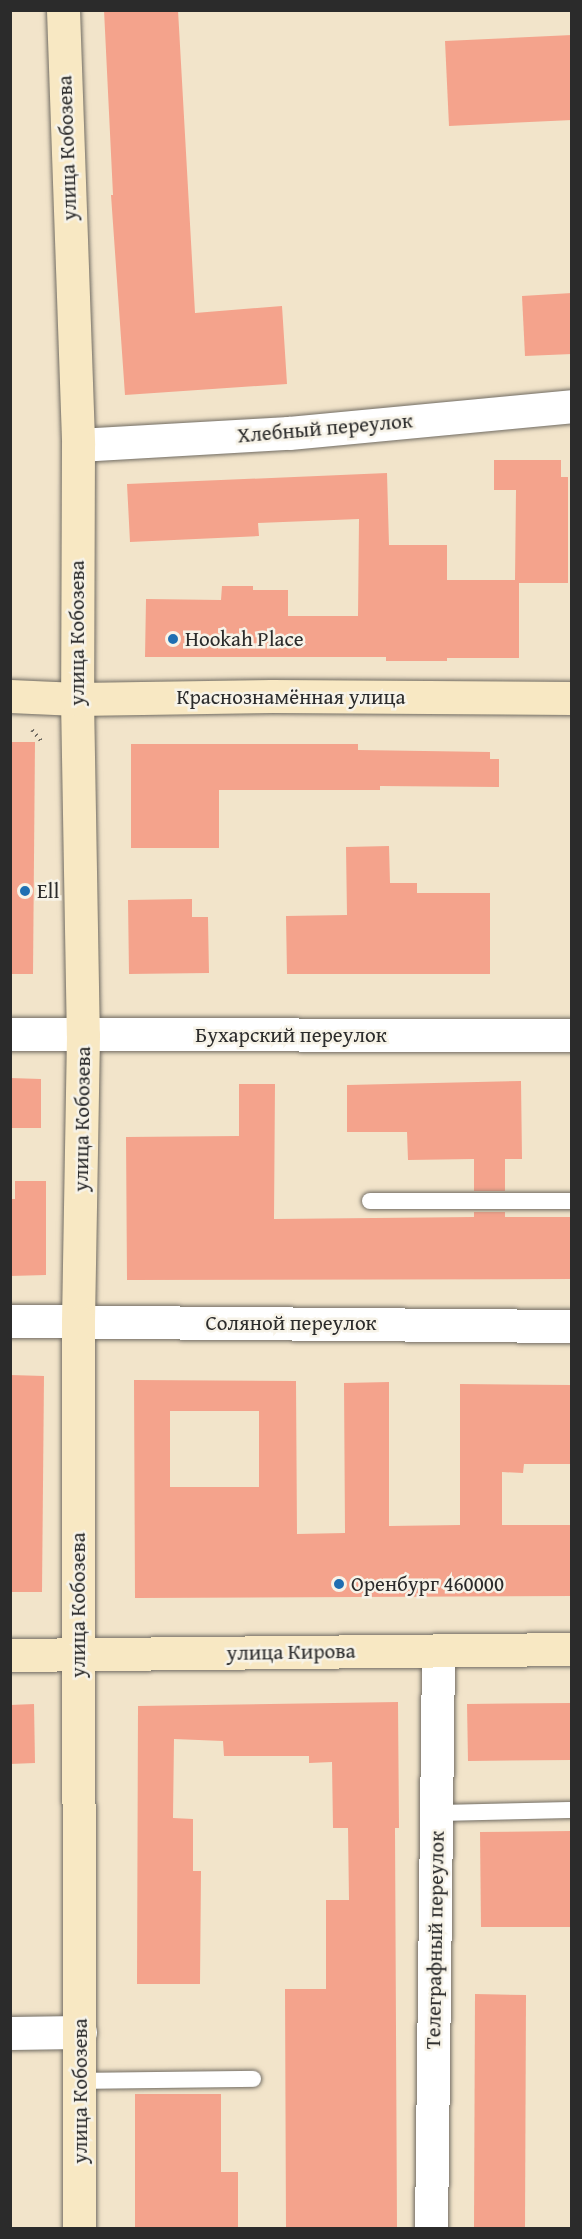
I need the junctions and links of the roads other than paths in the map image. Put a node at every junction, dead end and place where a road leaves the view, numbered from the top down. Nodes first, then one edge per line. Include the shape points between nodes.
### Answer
1 (63, 10) edge
2 (572, 406) edge
3 (78, 445) junction
4 (10, 696) edge
5 (572, 698) edge
6 (77, 699) junction
7 (10, 1034) edge
8 (83, 1035) junction
9 (572, 1035) edge
10 (370, 1201) dead end
11 (572, 1201) edge
12 (10, 1321) edge
13 (78, 1322) junction
14 (572, 1326) edge
15 (572, 1649) edge
16 (438, 1651) junction
17 (10, 1655) edge
18 (79, 1655) junction
19 (572, 1810) edge
20 (437, 1813) junction
21 (80, 2032) junction
22 (10, 2033) edge
23 (253, 2079) dead end
24 (80, 2081) junction
25 (79, 2229) edge
26 (431, 2229) edge

1 - 3 main road, улица Кобозева
2 - 3 street, Хлебный переулок via 289,433
3 - 6 main road, улица Кобозева
4 - 6 main road, Краснознамённая улица
5 - 6 main road, Краснознамённая улица
6 - 8 main road, улица Кобозева
7 - 8 street, Бухарский переулок
8 - 9 street, Бухарский переулок
8 - 13 main road, улица Кобозева
10 - 11 lane
12 - 13 street, Соляной переулок
13 - 14 street, Соляной переулок
13 - 18 main road, улица Кобозева
15 - 16 main road, улица Кирова
16 - 18 main road, улица Кирова
16 - 20 street, Телеграфный переулок
17 - 18 main road, улица Кирова
18 - 21 main road, улица Кобозева
19 - 20 lane
20 - 26 street, Телеграфный переулок
21 - 22 street
21 - 24 main road, улица Кобозева
23 - 24 lane
24 - 25 main road, улица Кобозева

